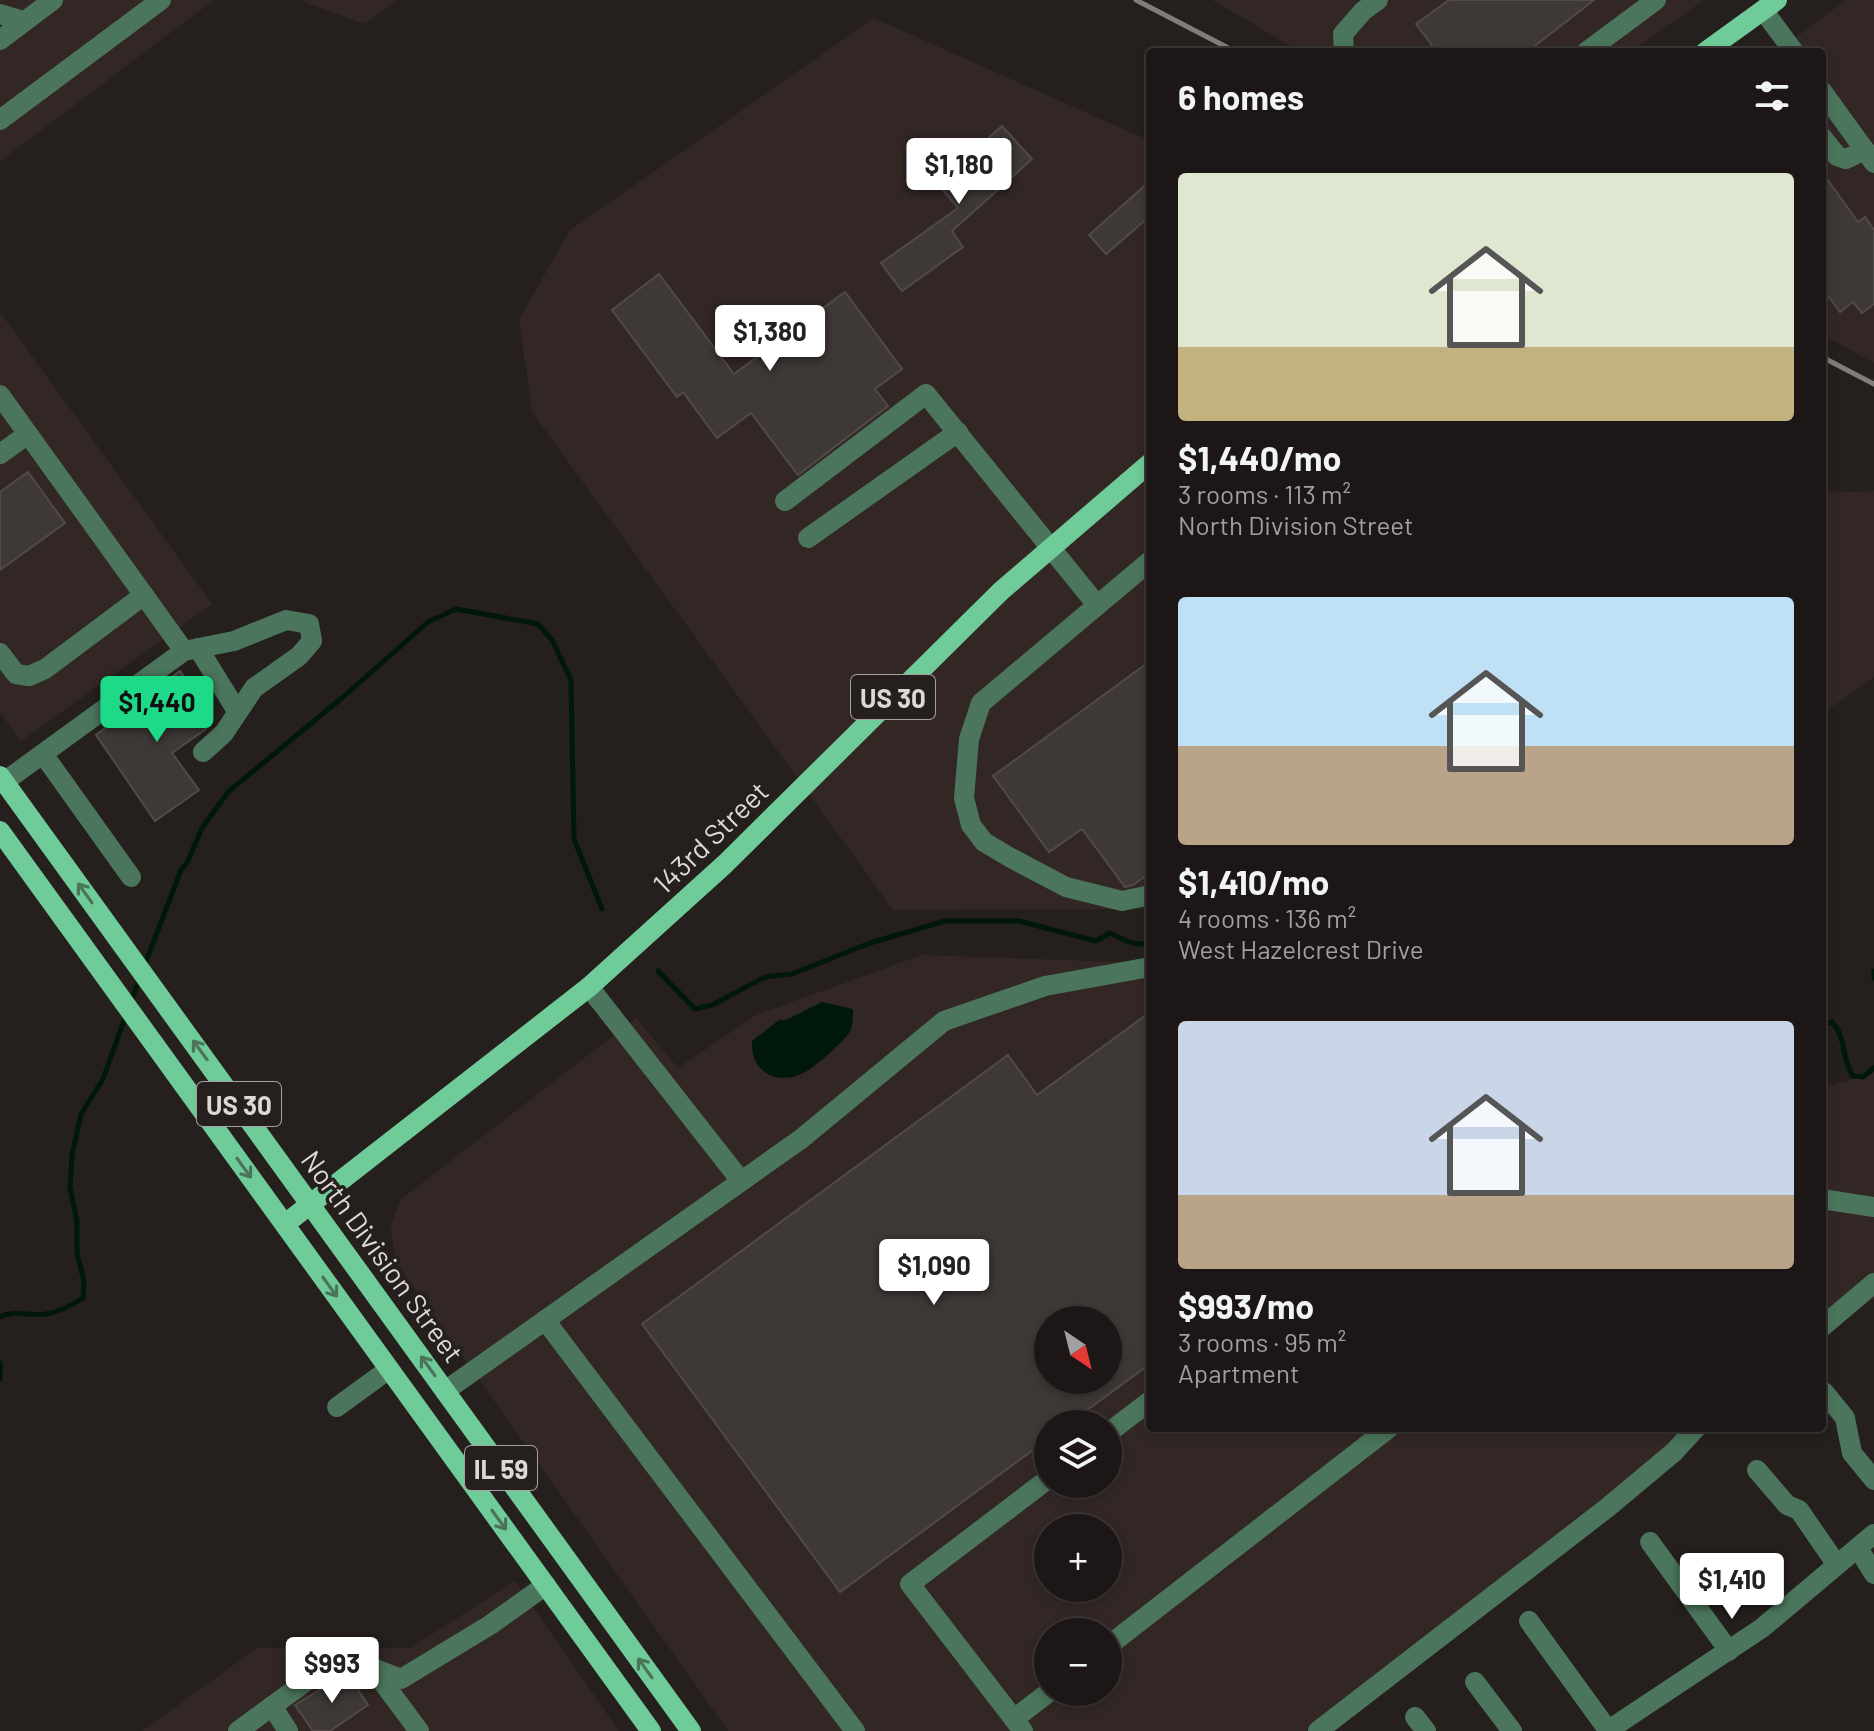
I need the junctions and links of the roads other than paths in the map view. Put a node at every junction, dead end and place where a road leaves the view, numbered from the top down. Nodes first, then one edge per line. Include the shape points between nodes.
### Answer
1 (53, 0) edge
2 (161, 0) edge
3 (1378, 0) edge
4 (1656, 0) edge
5 (1770, 5) edge
6 (0, 14) edge
7 (24, 21) junction
8 (0, 40) edge
9 (1344, 48) edge
10 (1591, 48) edge
11 (1711, 48) edge
12 (1792, 48) edge
13 (1826, 97) edge
14 (0, 120) edge
15 (1826, 142) edge
16 (1869, 156) edge
17 (0, 395) edge
18 (958, 432) junction
19 (28, 434) junction
20 (0, 454) edge
21 (1146, 466) edge
22 (785, 501) dead end
23 (808, 538) dead end
24 (1051, 546) junction
25 (1146, 564) edge
26 (144, 595) junction
27 (1097, 605) junction
28 (191, 650) junction
29 (0, 653) edge
30 (237, 711) junction
31 (203, 752) dead end
32 (43, 754) junction
33 (1, 781) edge
34 (0, 831) edge
35 (131, 877) dead end
36 (1146, 896) edge
37 (1146, 968) edge
38 (589, 987) junction
39 (741, 1181) junction
40 (1826, 1199) edge
41 (312, 1204) junction
42 (1874, 1207) edge
43 (285, 1224) junction
44 (1874, 1283) edge
45 (545, 1320) junction
46 (1826, 1324) edge
47 (389, 1369) junction
48 (445, 1391) junction
49 (1826, 1394) edge
50 (1146, 1404) edge
51 (337, 1407) dead end
52 (1122, 1422) edge
53 (1384, 1432) edge
54 (1692, 1432) edge
55 (1757, 1470) dead end
56 (1874, 1480) edge
57 (1034, 1490) edge
58 (1874, 1534) edge
59 (1650, 1542) dead end
60 (1858, 1548) junction
61 (1837, 1565) junction
62 (1874, 1574) edge
63 (546, 1585) junction
64 (1529, 1621) dead end
65 (1122, 1635) edge
66 (1729, 1651) junction
67 (373, 1669) junction
68 (1475, 1682) dead end
69 (272, 1706) junction
70 (1036, 1706) edge
71 (1018, 1725) edge
72 (238, 1731) edge
73 (288, 1731) edge
74 (419, 1731) edge
75 (651, 1731) edge
76 (691, 1731) edge
77 (855, 1731) edge
78 (1318, 1731) edge
79 (1512, 1731) edge
80 (1608, 1731) edge

1 - 7 street
2 - 14 street
3 - 9 street via 1343,34
4 - 10 street
5 - 11 main road
5 - 12 street
6 - 7 street
7 - 8 street
13 - 16 street
15 - 16 street via 1846,159
17 - 19 street
18 - 22 street via 926,394
18 - 23 street
18 - 24 street
19 - 20 street
19 - 26 street
21 - 24 main road, 143rd Street / US 30
24 - 27 street
24 - 38 main road, 143rd Street / US 30 via 725,864
25 - 27 street
26 - 28 street
26 - 29 street via 29,676 16,674
27 - 36 street via 981,703 969,739 964,798 971,825 984,842 1038,873 1066,887 1122,901
28 - 30 street
28 - 30 street via 234,641 286,620 309,624 312,641 254,688
28 - 32 street
30 - 31 street via 224,733
32 - 33 street
32 - 35 street
41 -> 33 main road, North Division Street / US 30
34 -> 43 main road, US 30
37 - 39 street via 1045,986 944,1021 801,1139
38 - 39 street
38 - 41 main road, 143rd Street / US 30
39 - 45 street
40 - 42 street
41 - 43 main road, 143rd Street / US 30
48 -> 41 main road, North Division Street / IL 59
43 -> 47 main road, IL 59
44 - 46 street
45 - 48 street
45 - 77 street
47 - 51 street
47 -> 63 main road, IL 59
76 -> 48 main road, North Division Street / IL 59
49 - 56 street via 1845,1418 1852,1453
50 - 52 street
53 - 65 street
54 - 78 street via 1607,1508
55 - 61 street via 1787,1505 1799,1510
57 - 71 street via 910,1584
58 - 60 street
59 - 66 street
60 - 61 street
60 - 62 street
61 - 66 street
63 - 67 street via 401,1679
63 - 75 main road, IL 59
64 - 80 street
66 - 80 street
67 - 69 street via 348,1658
67 - 74 street
68 - 79 street
69 - 72 street
69 - 73 street
70 - 71 street

